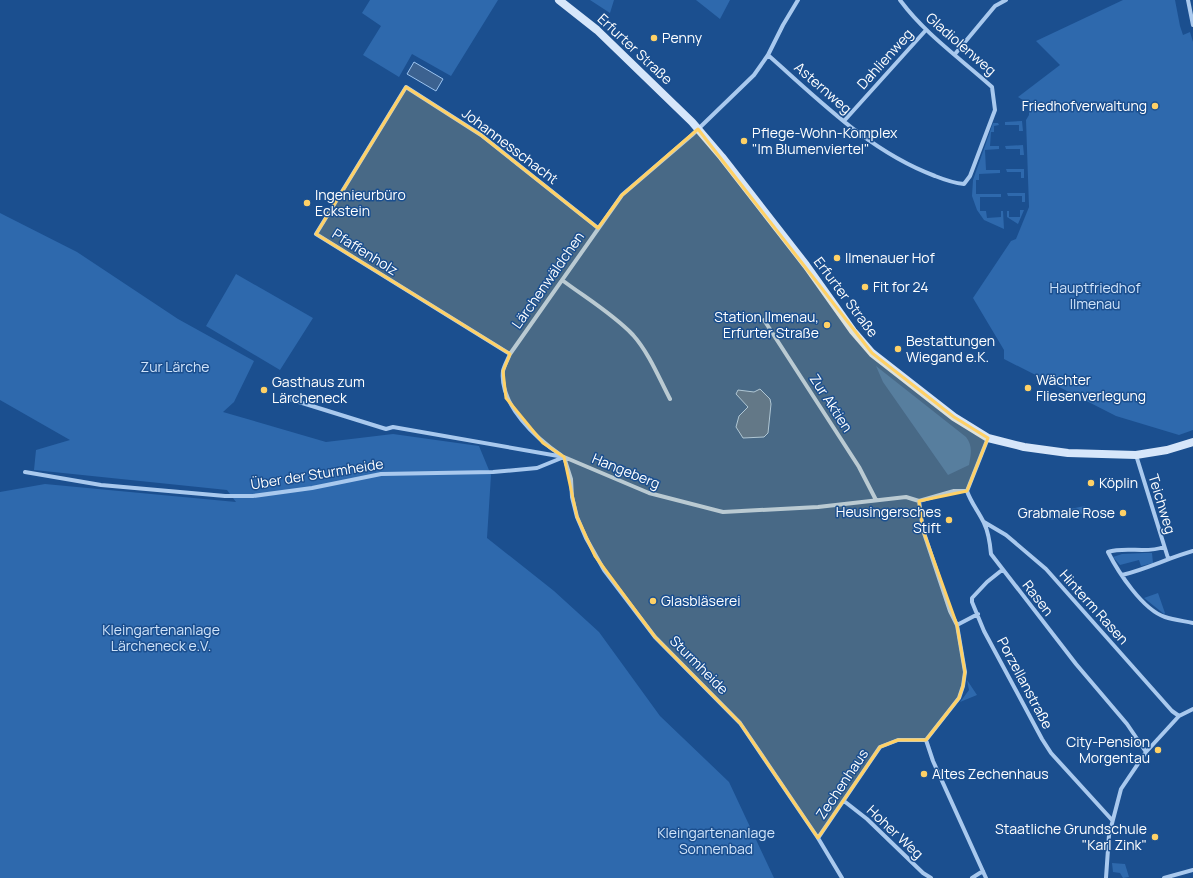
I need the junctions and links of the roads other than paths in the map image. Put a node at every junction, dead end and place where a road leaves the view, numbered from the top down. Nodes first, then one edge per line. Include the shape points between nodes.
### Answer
1 (559, 0) edge
2 (798, 0) edge
3 (900, 0) edge
4 (1006, 0) edge
5 (1188, 0) edge
6 (1192, 26) edge
7 (926, 30) junction
8 (955, 54) junction
9 (768, 55) junction
10 (406, 87) joint
11 (995, 110) joint
12 (844, 121) junction
13 (698, 129) junction
14 (598, 228) junction
15 (562, 280) junction
16 (764, 320) dead end
17 (510, 354) junction
18 (283, 397) dead end
19 (670, 400) dead end
20 (988, 438) junction
21 (1193, 442) edge
22 (1136, 455) junction
23 (564, 457) junction
24 (25, 472) dead end
25 (967, 492) junction
26 (876, 500) junction
27 (919, 501) junction
28 (984, 522) junction
29 (1164, 547) junction
30 (1193, 551) edge
31 (1168, 558) junction
32 (1002, 570) junction
33 (1122, 576) junction
34 (978, 614) junction
35 (1193, 623) edge
36 (957, 626) junction
37 (1193, 709) edge
38 (1179, 716) junction
39 (926, 740) junction
40 (1146, 752) junction
41 (844, 801) junction
42 (1112, 820) junction
43 (818, 838) junction
44 (1193, 870) edge
45 (983, 871) junction
46 (842, 878) edge
47 (931, 878) edge
48 (972, 878) edge
49 (986, 878) edge
50 (1106, 878) edge
51 (1164, 878) edge

1 - 13 main road, Erfurter Straße via 619,50
2 - 9 street, Lärchenwäldchen
3 - 7 street, Gladiolenweg via 912,17
4 - 8 street via 995,6
5 - 6 street
7 - 8 street, Gladiolenweg
7 - 12 street, Dahlienweg
8 - 11 street, Gladiolenweg via 992,87
9 - 12 street, Asternweg
9 - 13 street, Lärchenwäldchen via 754,75
10 - 14 street, Johannesschacht via 481,135
10 - 17 street, Pfaffenholz via 316,234
11 - 12 street, Asternweg via 970,176 964,184 913,168
13 - 14 street, Lärchenwäldchen via 622,195
13 - 20 main road, Erfurter Straße via 872,353 954,417
14 - 15 street, Lärchenwäldchen
15 - 17 street, Lärchenwäldchen
15 - 19 street via 634,337
16 - 26 street, Zur Aktien via 859,467
17 - 23 street, Lärchenwäldchen via 503,371 506,398 543,443
18 - 23 street, Hangeberg via 386,430 393,427
20 - 22 main road, Erfurter Straße via 1024,447 1068,453
20 - 25 street
21 - 22 main road, Erfurter Straße via 1167,450
22 - 29 street, Teichweg
23 - 24 street, Über der Sturmheide via 537,468 493,472 381,474 312,488 253,496 225,496 101,485
23 - 26 street, Hangeberg via 649,493 723,512 818,507
23 - 43 street, Sturmheide via 577,517 601,565 655,637 740,723
25 - 27 street, Hangeberg via 954,492
25 - 28 street, Rasen
26 - 27 street, Hangeberg via 906,498
27 - 36 street via 923,530
28 - 32 street, Rasen via 991,554
28 - 38 street, Hinterm Rasen via 1011,539 1046,569
29 - 31 street, Teichweg
29 - 33 street via 1155,551 1117,549 1108,552
30 - 31 street
31 - 33 street via 1152,567
32 - 34 street, Porzellanstraße via 972,598
32 - 40 street, Rasen via 1127,724
33 - 35 street via 1138,596 1164,617
34 - 36 street
34 - 42 street, Porzellanstraße via 984,631 1045,744
36 - 39 street via 965,672 963,686 959,698
37 - 38 street
38 - 40 street
39 - 41 street, Zechenhaus via 898,740 880,747
39 - 45 street
40 - 42 street via 1121,789
41 - 43 street, Zechenhaus
41 - 47 street, Hoher Weg
42 - 50 street
43 - 46 street, Sturmheide
44 - 51 street
45 - 48 street
45 - 49 street

